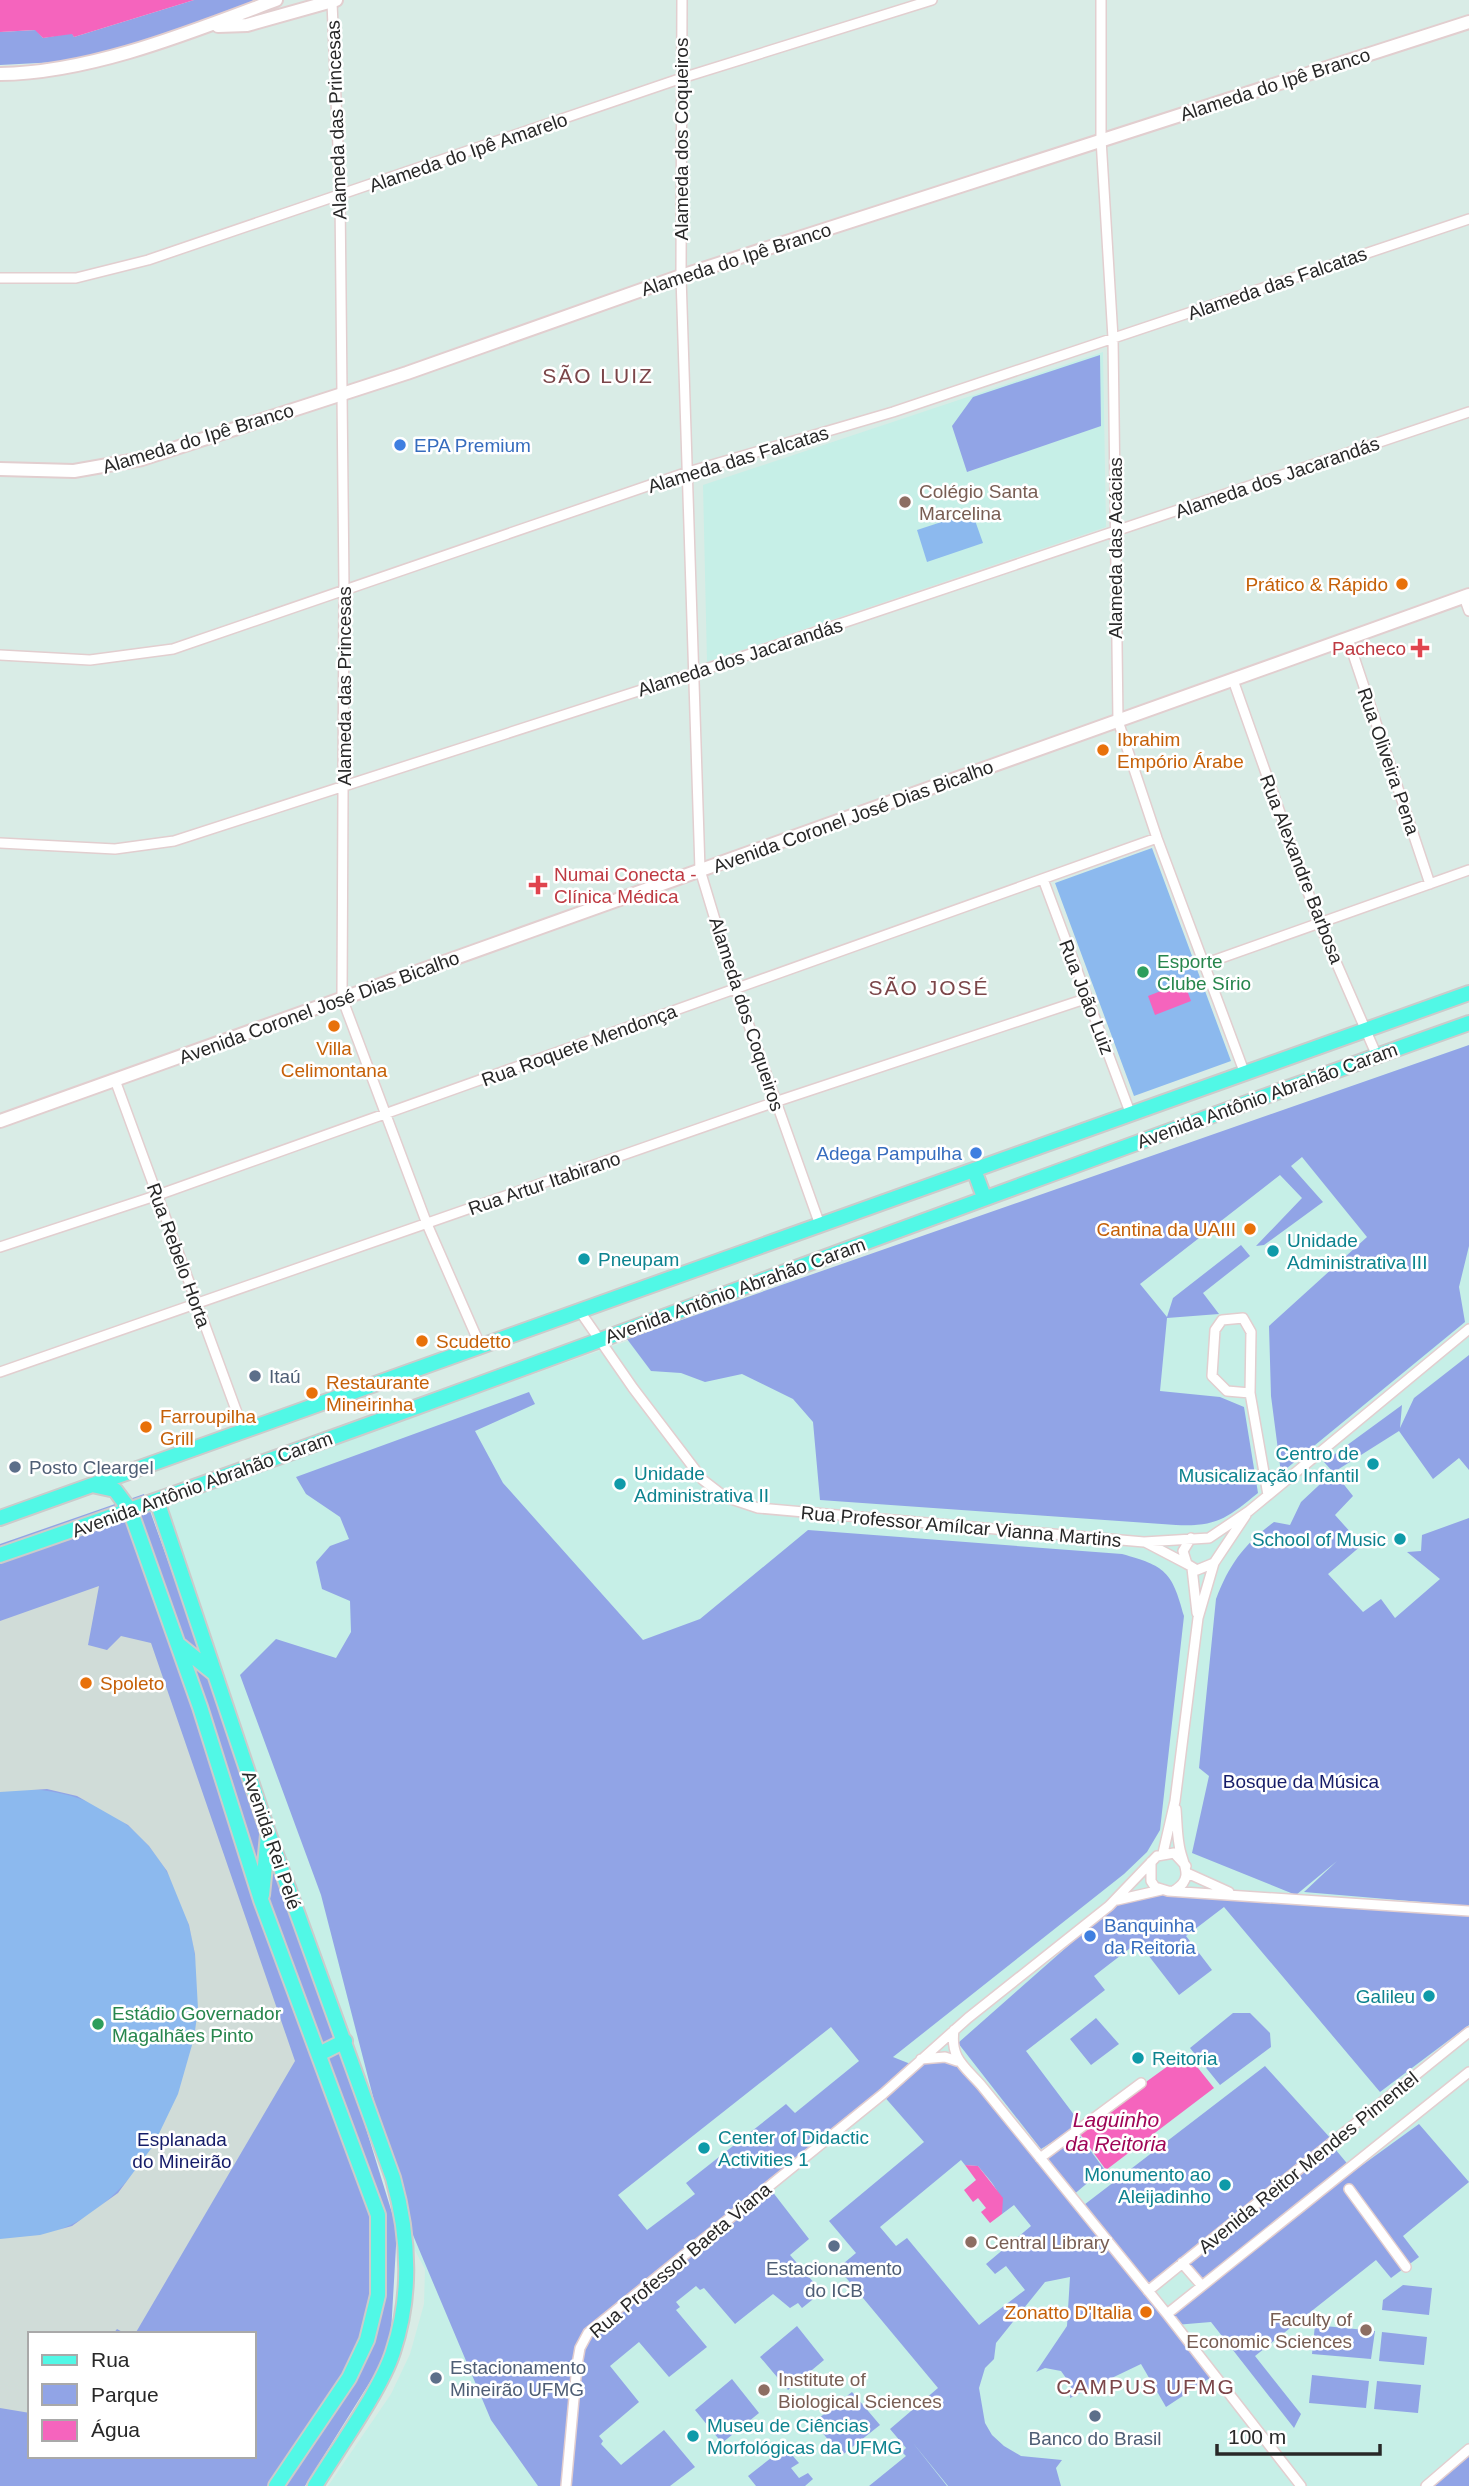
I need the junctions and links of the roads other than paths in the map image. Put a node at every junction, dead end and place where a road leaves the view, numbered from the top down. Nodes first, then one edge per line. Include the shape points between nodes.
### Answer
1 (276, 0) edge
2 (682, 0) edge
3 (932, 0) edge
4 (1101, 0) edge
5 (333, 1) edge
6 (1469, 22) edge
7 (205, 27) junction
8 (0, 74) edge
9 (682, 78) junction
10 (1101, 139) junction
11 (340, 196) junction
12 (1469, 219) edge
13 (681, 276) junction
14 (0, 278) edge
15 (1113, 338) junction
16 (341, 394) junction
17 (1469, 412) edge
18 (0, 469) edge
19 (688, 472) junction
20 (1113, 532) junction
21 (344, 589) junction
22 (1466, 596) edge
23 (1469, 611) edge
24 (1348, 639) junction
25 (0, 655) edge
26 (694, 673) junction
27 (1233, 680) junction
28 (1118, 721) junction
29 (345, 786) junction
30 (1157, 838) junction
31 (0, 844) edge
32 (700, 870) junction
33 (1469, 870) edge
34 (1043, 879) junction
35 (1430, 884) junction
36 (1319, 923) junction
37 (1203, 964) junction
38 (736, 989) junction
39 (1469, 993) edge
40 (342, 998) junction
41 (1088, 998) junction
42 (1469, 1023) edge
43 (1366, 1029) junction
44 (1377, 1056) junction
45 (1245, 1074) junction
46 (115, 1080) junction
47 (775, 1102) junction
48 (386, 1114) junction
49 (1131, 1115) junction
50 (0, 1121) edge
51 (974, 1170) junction
52 (158, 1195) junction
53 (984, 1197) junction
54 (427, 1224) junction
55 (820, 1225) junction
56 (0, 1247) edge
57 (196, 1305) junction
58 (579, 1310) junction
59 (1469, 1329) edge
60 (600, 1340) junction
61 (480, 1345) junction
62 (0, 1372) edge
63 (1250, 1393) junction
64 (243, 1429) junction
65 (91, 1484) junction
66 (1268, 1495) junction
67 (157, 1501) junction
68 (130, 1510) junction
69 (1249, 1511) junction
70 (0, 1518) edge
71 (1191, 1538) junction
72 (1209, 1538) junction
73 (1143, 1542) junction
74 (0, 1555) edge
75 (1216, 1560) junction
76 (1189, 1566) junction
77 (1198, 1618) junction
78 (177, 1643) junction
79 (216, 1675) junction
80 (1175, 1801) junction
81 (268, 1832) junction
82 (1163, 1853) junction
83 (1152, 1861) junction
84 (1187, 1869) junction
85 (1161, 1890) junction
86 (1175, 1890) junction
87 (1241, 1895) junction
88 (261, 1900) junction
89 (1117, 1900) junction
90 (1469, 1911) edge
91 (1469, 2032) edge
92 (950, 2034) junction
93 (345, 2042) junction
94 (319, 2053) junction
95 (919, 2059) junction
96 (957, 2062) junction
97 (1469, 2072) edge
98 (1142, 2083) dead end
99 (1040, 2158) junction
100 (1349, 2189) dead end
101 (1182, 2263) junction
102 (1406, 2267) dead end
103 (1202, 2287) junction
104 (1148, 2291) junction
105 (1167, 2314) junction
106 (1469, 2449) edge
107 (276, 2486) edge
108 (315, 2486) edge
109 (566, 2486) edge
110 (1301, 2486) edge
111 (1426, 2486) edge

1 - 7 street
2 - 9 street, Alameda dos Coqueiros
3 - 9 street, Alameda do Ipê Amarelo
4 - 10 street, Alameda das Acácias
5 - 7 street via 247,25
5 - 11 street, Alameda das Princesas
6 - 10 street, Alameda do Ipê Branco
7 - 8 street via 60,69
9 - 11 street, Alameda do Ipê Amarelo
9 - 13 street, Alameda dos Coqueiros
10 - 13 street, Alameda do Ipê Branco
10 - 15 street, Alameda das Acácias
11 - 14 street, Alameda do Ipê Amarelo via 106,273 59,279
11 - 16 street, Alameda das Princesas
12 - 15 street, Alameda das Falcatas
13 - 16 street, Alameda do Ipê Branco
13 - 19 street, Alameda dos Coqueiros
15 - 19 street, Alameda das Falcatas via 893,412
15 - 20 street, Alameda das Acácias
16 - 18 street, Alameda do Ipê Branco via 118,466 74,471
16 - 21 street, Alameda das Princesas
17 - 20 street, Alameda dos Jacarandás
19 - 21 street, Alameda das Falcatas
19 - 26 street, Alameda dos Coqueiros
20 - 26 street, Alameda dos Jacarandás
20 - 28 street, Alameda das Acácias
21 - 25 street, Alameda das Falcatas via 173,649 90,660
21 - 29 street, Alameda das Princesas
22 - 23 street
22 - 24 street, Avenida Coronel José Dias Bicalho
24 - 27 street, Avenida Coronel José Dias Bicalho
24 - 35 street, Rua Oliveira Pena
26 - 29 street, Alameda dos Jacarandás
26 - 32 street, Alameda dos Coqueiros
27 - 28 street, Avenida Coronel José Dias Bicalho
27 - 36 street, Rua Alexandre Barbosa
28 - 30 street, Alameda das Acácias
28 - 32 street, Avenida Coronel José Dias Bicalho
29 - 31 street, Alameda dos Jacarandás via 174,841 116,849
29 - 40 street, Alameda das Princesas
30 - 34 street, Rua Roquete Mendonça
30 - 37 street, Alameda das Acácias
32 - 38 street, Alameda dos Coqueiros
32 - 40 street, Avenida Coronel José Dias Bicalho
33 - 35 street
34 - 38 street, Rua Roquete Mendonça
34 - 41 street, Rua João Luiz
35 - 36 street
36 - 37 street
36 - 43 street, Rua Alexandre Barbosa
37 - 45 street, Alameda das Acácias
38 - 47 street, Alameda dos Coqueiros
38 - 48 street, Rua Roquete Mendonça
39 - 43 main road, Avenida Antônio Abrahão Caram
40 - 46 street, Avenida Coronel José Dias Bicalho
40 - 48 street, Alameda das Princesas
41 - 47 street, Rua Artur Itabirano
41 - 49 street, Rua João Luiz
42 - 44 main road, Avenida Antônio Abrahão Caram
43 - 44 street, Rua Alexandre Barbosa
43 - 45 main road, Avenida Antônio Abrahão Caram
44 - 53 main road, Avenida Antônio Abrahão Caram
45 - 49 main road, Avenida Antônio Abrahão Caram
46 - 50 street, Avenida Coronel José Dias Bicalho
46 - 52 street, Rua Rebelo Horta
47 - 54 street, Rua Artur Itabirano
47 - 55 street, Alameda dos Coqueiros
48 - 52 street, Rua Roquete Mendonça
48 - 54 street, Alameda das Princesas
49 - 51 main road, Avenida Antônio Abrahão Caram
51 - 53 main road
51 - 55 main road, Avenida Antônio Abrahão Caram
52 - 56 street, Rua Roquete Mendonça
52 - 57 street, Rua Rebelo Horta
53 - 60 main road, Avenida Antônio Abrahão Caram
54 - 57 street, Rua Artur Itabirano
54 - 61 street, Alameda das Princesas
55 - 58 main road, Avenida Antônio Abrahão Caram
57 - 62 street, Rua Artur Itabirano
57 - 64 street, Rua Rebelo Horta
58 - 60 street, Rua Professor Amílcar Vianna Martins
58 - 61 main road, Avenida Antônio Abrahão Caram
59 - 66 street
60 - 67 main road, Avenida Antônio Abrahão Caram
60 - 73 street, Rua Professor Amílcar Vianna Martins via 703,1479 725,1497 758,1508
61 - 64 main road, Avenida Antônio Abrahão Caram
63 - 63 street via 1251,1332 1242,1318 1222,1320 1213,1341 1212,1376 1227,1391
63 - 66 street
64 - 65 main road, Avenida Antônio Abrahão Caram
65 - 68 main road via 115,1490
65 - 70 main road, Avenida Antônio Abrahão Caram
66 - 69 street
67 - 68 main road, Avenida Antônio Abrahão Caram
67 - 79 main road, Avenida Rei Pelé
68 - 74 main road, Avenida Antônio Abrahão Caram
68 - 78 main road, Avenida Rei Pelé
69 - 72 street
69 - 75 street
71 - 72 street
71 - 73 street, Rua Professor Amílcar Vianna Martins
71 - 76 street via 1183,1550
72 - 75 street via 1216,1546
73 - 76 street, Rua Professor Amílcar Vianna Martins
75 - 76 street via 1204,1569
75 - 77 street
76 - 77 street
77 - 80 street
78 - 79 main road
78 - 88 main road, Avenida Rei Pelé
79 - 81 main road, Avenida Rei Pelé
80 - 82 street
80 - 84 street via 1179,1848
81 - 88 main road
81 - 93 main road, Avenida Rei Pelé
82 - 83 street
82 - 84 street via 1179,1856
83 - 85 street via 1150,1881
83 - 89 street, Rua Professor Baeta Viana
84 - 86 street via 1186,1880
84 - 87 street
85 - 86 street
85 - 89 street, Rua Professor Baeta Viana
86 - 87 street
87 - 90 street
88 - 94 main road, Avenida Rei Pelé
89 - 92 street, Rua Professor Baeta Viana
91 - 101 street, Avenida Reitor Mendes Pimentel
92 - 95 street, Rua Professor Baeta Viana
92 - 96 street
93 - 94 main road
93 - 108 main road, Avenida Rei Pelé via 393,2178 407,2236 407,2265 393,2354
94 - 107 main road, Avenida Rei Pelé via 378,2215 379,2295 367,2340 349,2378
95 - 96 street via 945,2057
95 - 109 street, Rua Professor Baeta Viana via 883,2094 588,2333 577,2365
96 - 99 street
97 - 103 street, Avenida Reitor Mendes Pimentel
98 - 99 street
99 - 104 street
100 - 102 street
101 - 103 street
101 - 104 street, Avenida Reitor Mendes Pimentel
103 - 105 street, Avenida Reitor Mendes Pimentel
104 - 105 street
105 - 110 street
106 - 111 street

